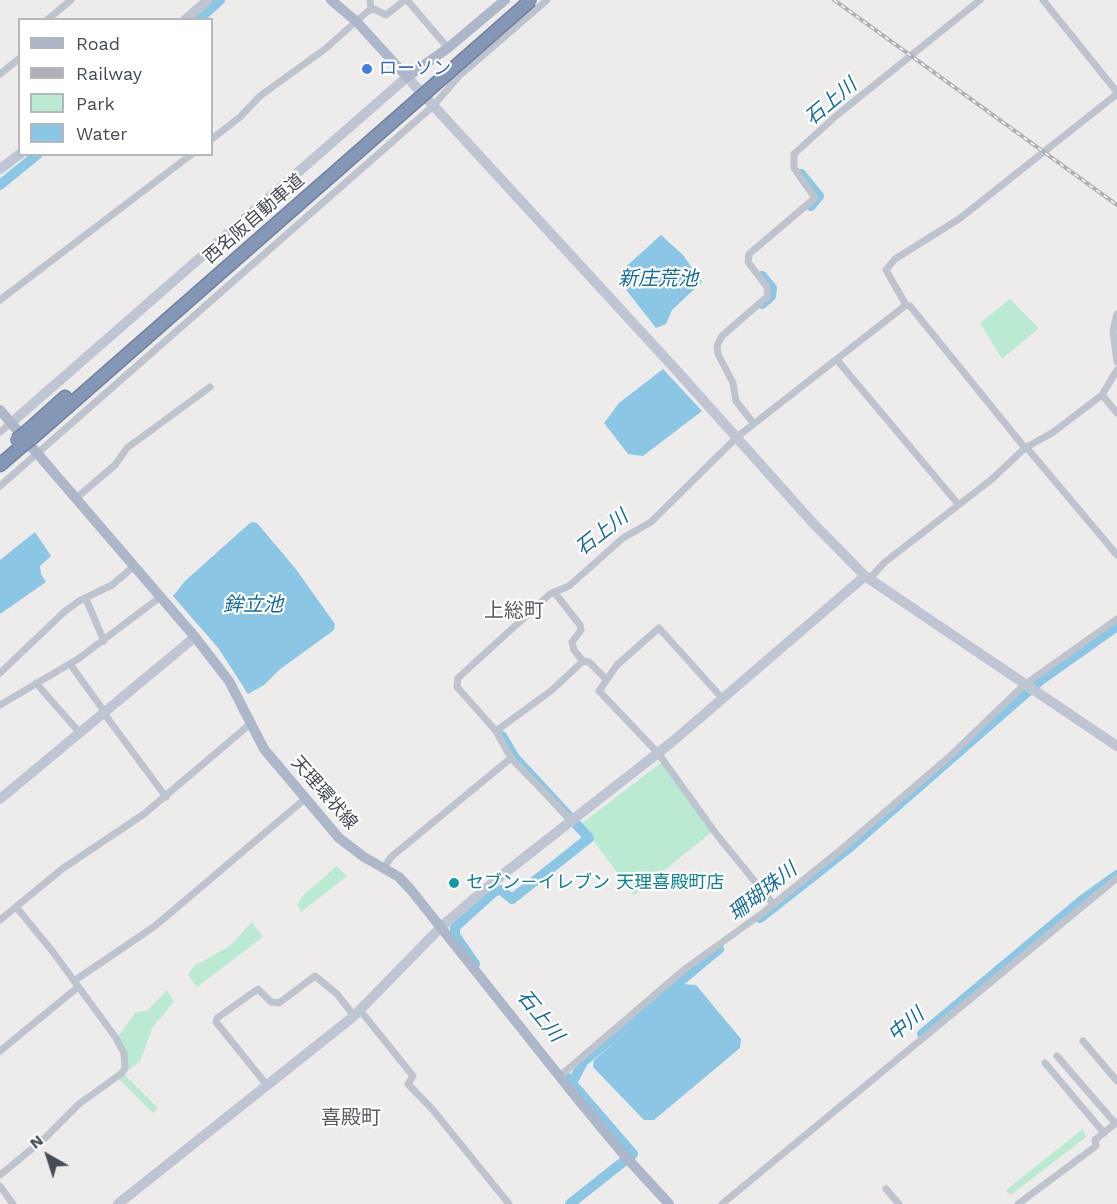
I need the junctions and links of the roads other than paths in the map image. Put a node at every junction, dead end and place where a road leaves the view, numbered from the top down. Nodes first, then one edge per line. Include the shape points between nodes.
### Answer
1 (71, 0) edge
2 (208, 0) edge
3 (331, 0) edge
4 (370, 0) edge
5 (406, 0) edge
6 (506, 0) edge
7 (519, 0) edge
8 (531, 0) edge
9 (547, 0) edge
10 (980, 0) edge
11 (1043, 0) edge
12 (371, 9) junction
13 (49, 18) edge
14 (187, 18) edge
15 (357, 22) junction
16 (448, 48) junction
17 (18, 60) edge
18 (0, 74) edge
19 (407, 77) junction
20 (1117, 93) edge
21 (433, 106) junction
22 (403, 107) junction
23 (213, 139) edge
24 (18, 156) edge
25 (189, 156) edge
26 (0, 169) edge
27 (0, 300) edge
28 (906, 305) junction
29 (1117, 314) edge
30 (837, 360) junction
31 (1117, 362) edge
32 (1117, 370) edge
33 (210, 387) dead end
34 (1102, 395) junction
35 (0, 410) edge
36 (1117, 413) edge
37 (11, 423) junction
38 (754, 424) junction
39 (0, 432) edge
40 (737, 437) junction
41 (24, 439) junction
42 (1026, 448) junction
43 (0, 454) edge
44 (37, 454) junction
45 (0, 465) edge
46 (0, 486) edge
47 (75, 499) junction
48 (958, 504) junction
49 (1117, 555) edge
50 (133, 567) junction
51 (867, 577) junction
52 (558, 591) junction
53 (159, 598) junction
54 (86, 599) junction
55 (1117, 619) edge
56 (195, 637) junction
57 (104, 641) junction
58 (583, 661) junction
59 (70, 664) junction
60 (0, 673) edge
61 (606, 679) junction
62 (36, 683) junction
63 (1024, 685) junction
64 (722, 698) junction
65 (0, 705) edge
66 (104, 712) junction
67 (249, 725) junction
68 (498, 730) junction
69 (79, 732) junction
70 (1117, 746) edge
71 (658, 753) junction
72 (511, 758) junction
73 (166, 797) junction
74 (306, 798) junction
75 (0, 799) edge
76 (572, 821) junction
77 (384, 868) junction
78 (1117, 878) edge
79 (774, 905) junction
80 (17, 908) junction
81 (0, 920) edge
82 (442, 926) junction
83 (76, 984) junction
84 (357, 1013) junction
85 (1083, 1041) dead end
86 (0, 1051) edge
87 (1057, 1056) dead end
88 (1045, 1063) dead end
89 (561, 1076) junction
90 (1117, 1081) edge
91 (266, 1084) junction
92 (1116, 1123) edge
93 (1104, 1133) junction
94 (0, 1174) edge
95 (0, 1186) edge
96 (886, 1189) dead end
97 (14, 1204) edge
98 (118, 1204) edge
99 (509, 1204) edge
100 (669, 1204) edge
101 (722, 1204) edge
102 (899, 1204) edge
103 (1018, 1204) edge

1 - 13 street
2 - 14 street
3 - 15 main road
4 - 12 street
5 - 12 street via 386,15
5 - 16 street
6 - 16 main road
7 - 22 highway, 西名阪自動車道
8 - 22 highway, 西名阪自動車道, bridge
9 - 21 street via 460,75
10 - 38 street via 794,154 794,168 815,198 748,255 750,265 767,287 768,296 722,336 717,346 733,383 736,401
11 - 20 street
12 - 15 street
15 - 19 main road
15 - 23 street via 260,96
16 - 19 main road
17 - 18 street
19 - 21 street
19 - 37 street
20 - 28 street via 951,225 888,266 888,276
21 - 40 street
21 - 44 street
22 - 41 highway, 西名阪自動車道
24 - 26 street
25 - 27 street
28 - 30 street
28 - 42 street
29 - 31 street via 1113,331
30 - 38 street
30 - 48 street
32 - 34 street
33 - 47 street via 128,448 116,465
34 - 36 street
34 - 42 street
35 - 37 main road, 天理環状線
37 - 39 street
37 - 44 main road, 天理環状線
38 - 40 street
40 - 51 street
40 - 52 street via 651,522 623,538
41 - 43 highway, 西名阪自動車道
41 - 45 highway, 西名阪自動車道
42 - 48 street
42 - 49 street
44 - 46 street
44 - 47 main road, 天理環状線
47 - 50 main road, 天理環状線
48 - 51 street
50 - 53 main road, 天理環状線
50 - 54 street via 112,585
51 - 63 street
51 - 64 street
52 - 58 street via 580,625 581,630 572,642
52 - 68 street via 458,678 457,687
53 - 56 main road, 天理環状線
53 - 57 street
54 - 57 street
54 - 60 street via 64,612
55 - 63 street
56 - 66 street
56 - 67 main road, 天理環状線 via 229,681
57 - 59 street
58 - 61 street
58 - 68 street
59 - 62 street
59 - 66 street
61 - 64 street via 659,628
61 - 71 street via 599,691 601,695
62 - 65 street
62 - 69 street
63 - 70 street
63 - 79 street via 948,758
64 - 71 street
66 - 69 street
66 - 73 street
67 - 73 street
67 - 74 main road, 天理環状線
68 - 72 street
69 - 75 street
71 - 76 street
71 - 79 street
72 - 76 street
72 - 77 street via 392,857
73 - 80 street via 62,869
74 - 77 main road, 天理環状線 via 339,838
74 - 83 street via 155,926
76 - 82 street
77 - 82 main road, 天理環状線 via 411,890
78 - 101 street
79 - 89 street via 685,969
80 - 81 street
80 - 83 street
82 - 84 street
82 - 89 main road, 天理環状線
83 - 86 street
83 - 94 street via 116,1038 124,1053 125,1068
84 - 91 street
84 - 91 street via 315,976 279,1003 271,1002 258,989 217,1018 216,1022
84 - 99 street via 413,1076 408,1084
85 - 90 street
87 - 92 street
88 - 93 street
89 - 100 main road, 天理環状線 via 627,1159
91 - 98 street
92 - 93 street
93 - 103 street via 1095,1140 1096,1146
95 - 97 street
96 - 102 street

